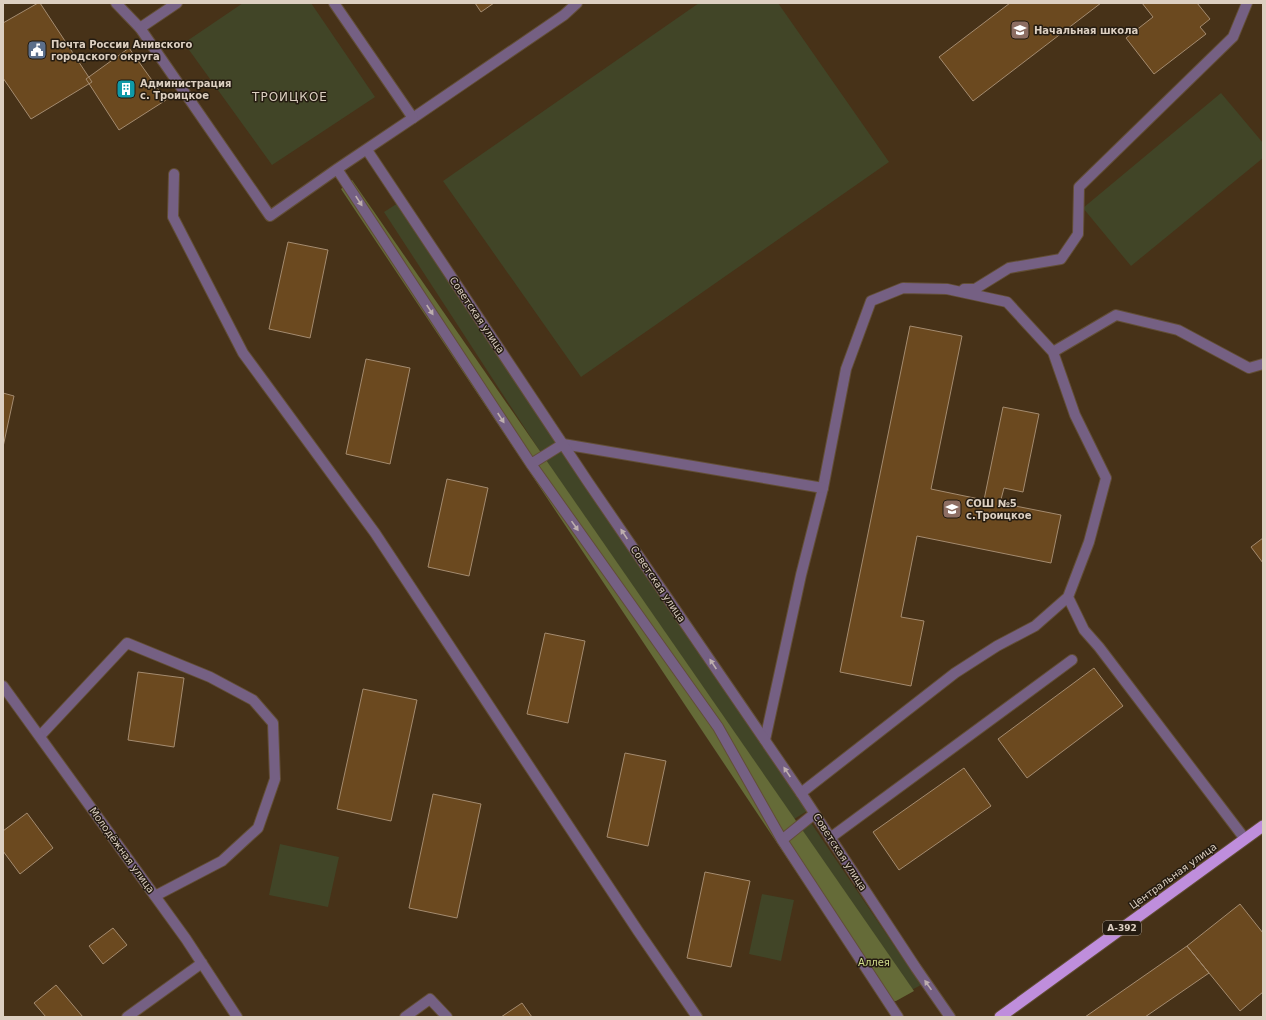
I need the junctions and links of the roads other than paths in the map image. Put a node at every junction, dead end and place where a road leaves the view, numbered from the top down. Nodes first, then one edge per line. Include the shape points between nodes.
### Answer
1 (116, 3) edge
2 (177, 3) edge
3 (334, 3) edge
4 (577, 3) edge
5 (1247, 3) edge
6 (140, 28) junction
7 (413, 118) junction
8 (367, 150) junction
9 (337, 168) junction
10 (174, 174) dead end
11 (947, 289) junction
12 (1053, 352) junction
13 (1263, 364) edge
14 (563, 444) junction
15 (531, 464) junction
16 (823, 488) junction
17 (1068, 597) junction
18 (1072, 660) dead end
19 (3, 686) edge
20 (40, 736) junction
21 (765, 740) junction
22 (801, 793) junction
23 (814, 814) junction
24 (1263, 826) edge
25 (830, 838) junction
26 (1245, 839) junction
27 (782, 840) junction
28 (155, 896) junction
29 (202, 963) junction
30 (127, 1017) edge
31 (237, 1017) edge
32 (405, 1017) edge
33 (447, 1017) edge
34 (697, 1017) edge
35 (898, 1017) edge
36 (950, 1017) edge
37 (1000, 1017) edge

1 - 6 street
2 - 6 street
3 - 7 street
4 - 7 street
5 - 11 street via 1233,37 1080,187 1078,234 1061,259 1009,268 975,289
6 - 9 street via 270,216
7 - 8 street
8 - 9 street
8 - 14 street, Советская улица
9 -> 15 street
10 - 34 street via 173,217 243,353 375,533
11 - 12 street via 1007,302
11 - 16 street via 903,288 871,301 846,368
12 - 13 street via 1116,315 1178,330 1249,368
12 - 17 street via 1075,415 1106,478 1089,542
14 - 15 street
14 - 16 street
21 -> 14 street, Советская улица
15 -> 27 street via 718,727
16 - 21 street
17 - 22 street via 1035,626 954,673
17 - 26 street via 1084,630
18 - 25 street
19 - 20 street, Молодёжная улица
20 - 28 street, Молодёжная улица
20 - 28 street via 127,643 210,677 253,700 273,723 275,779 258,828 222,861
22 -> 21 street, Советская улица
22 - 23 street, Советская улица
23 - 25 street, Советская улица
23 - 27 street
24 - 26 highway, Центральная улица / А-392
36 -> 25 street, Советская улица
26 - 37 highway, Центральная улица / А-392
27 - 35 street
28 - 29 street, Молодёжная улица
29 - 30 street
29 - 31 street, Молодёжная улица
32 - 33 street via 430,999

